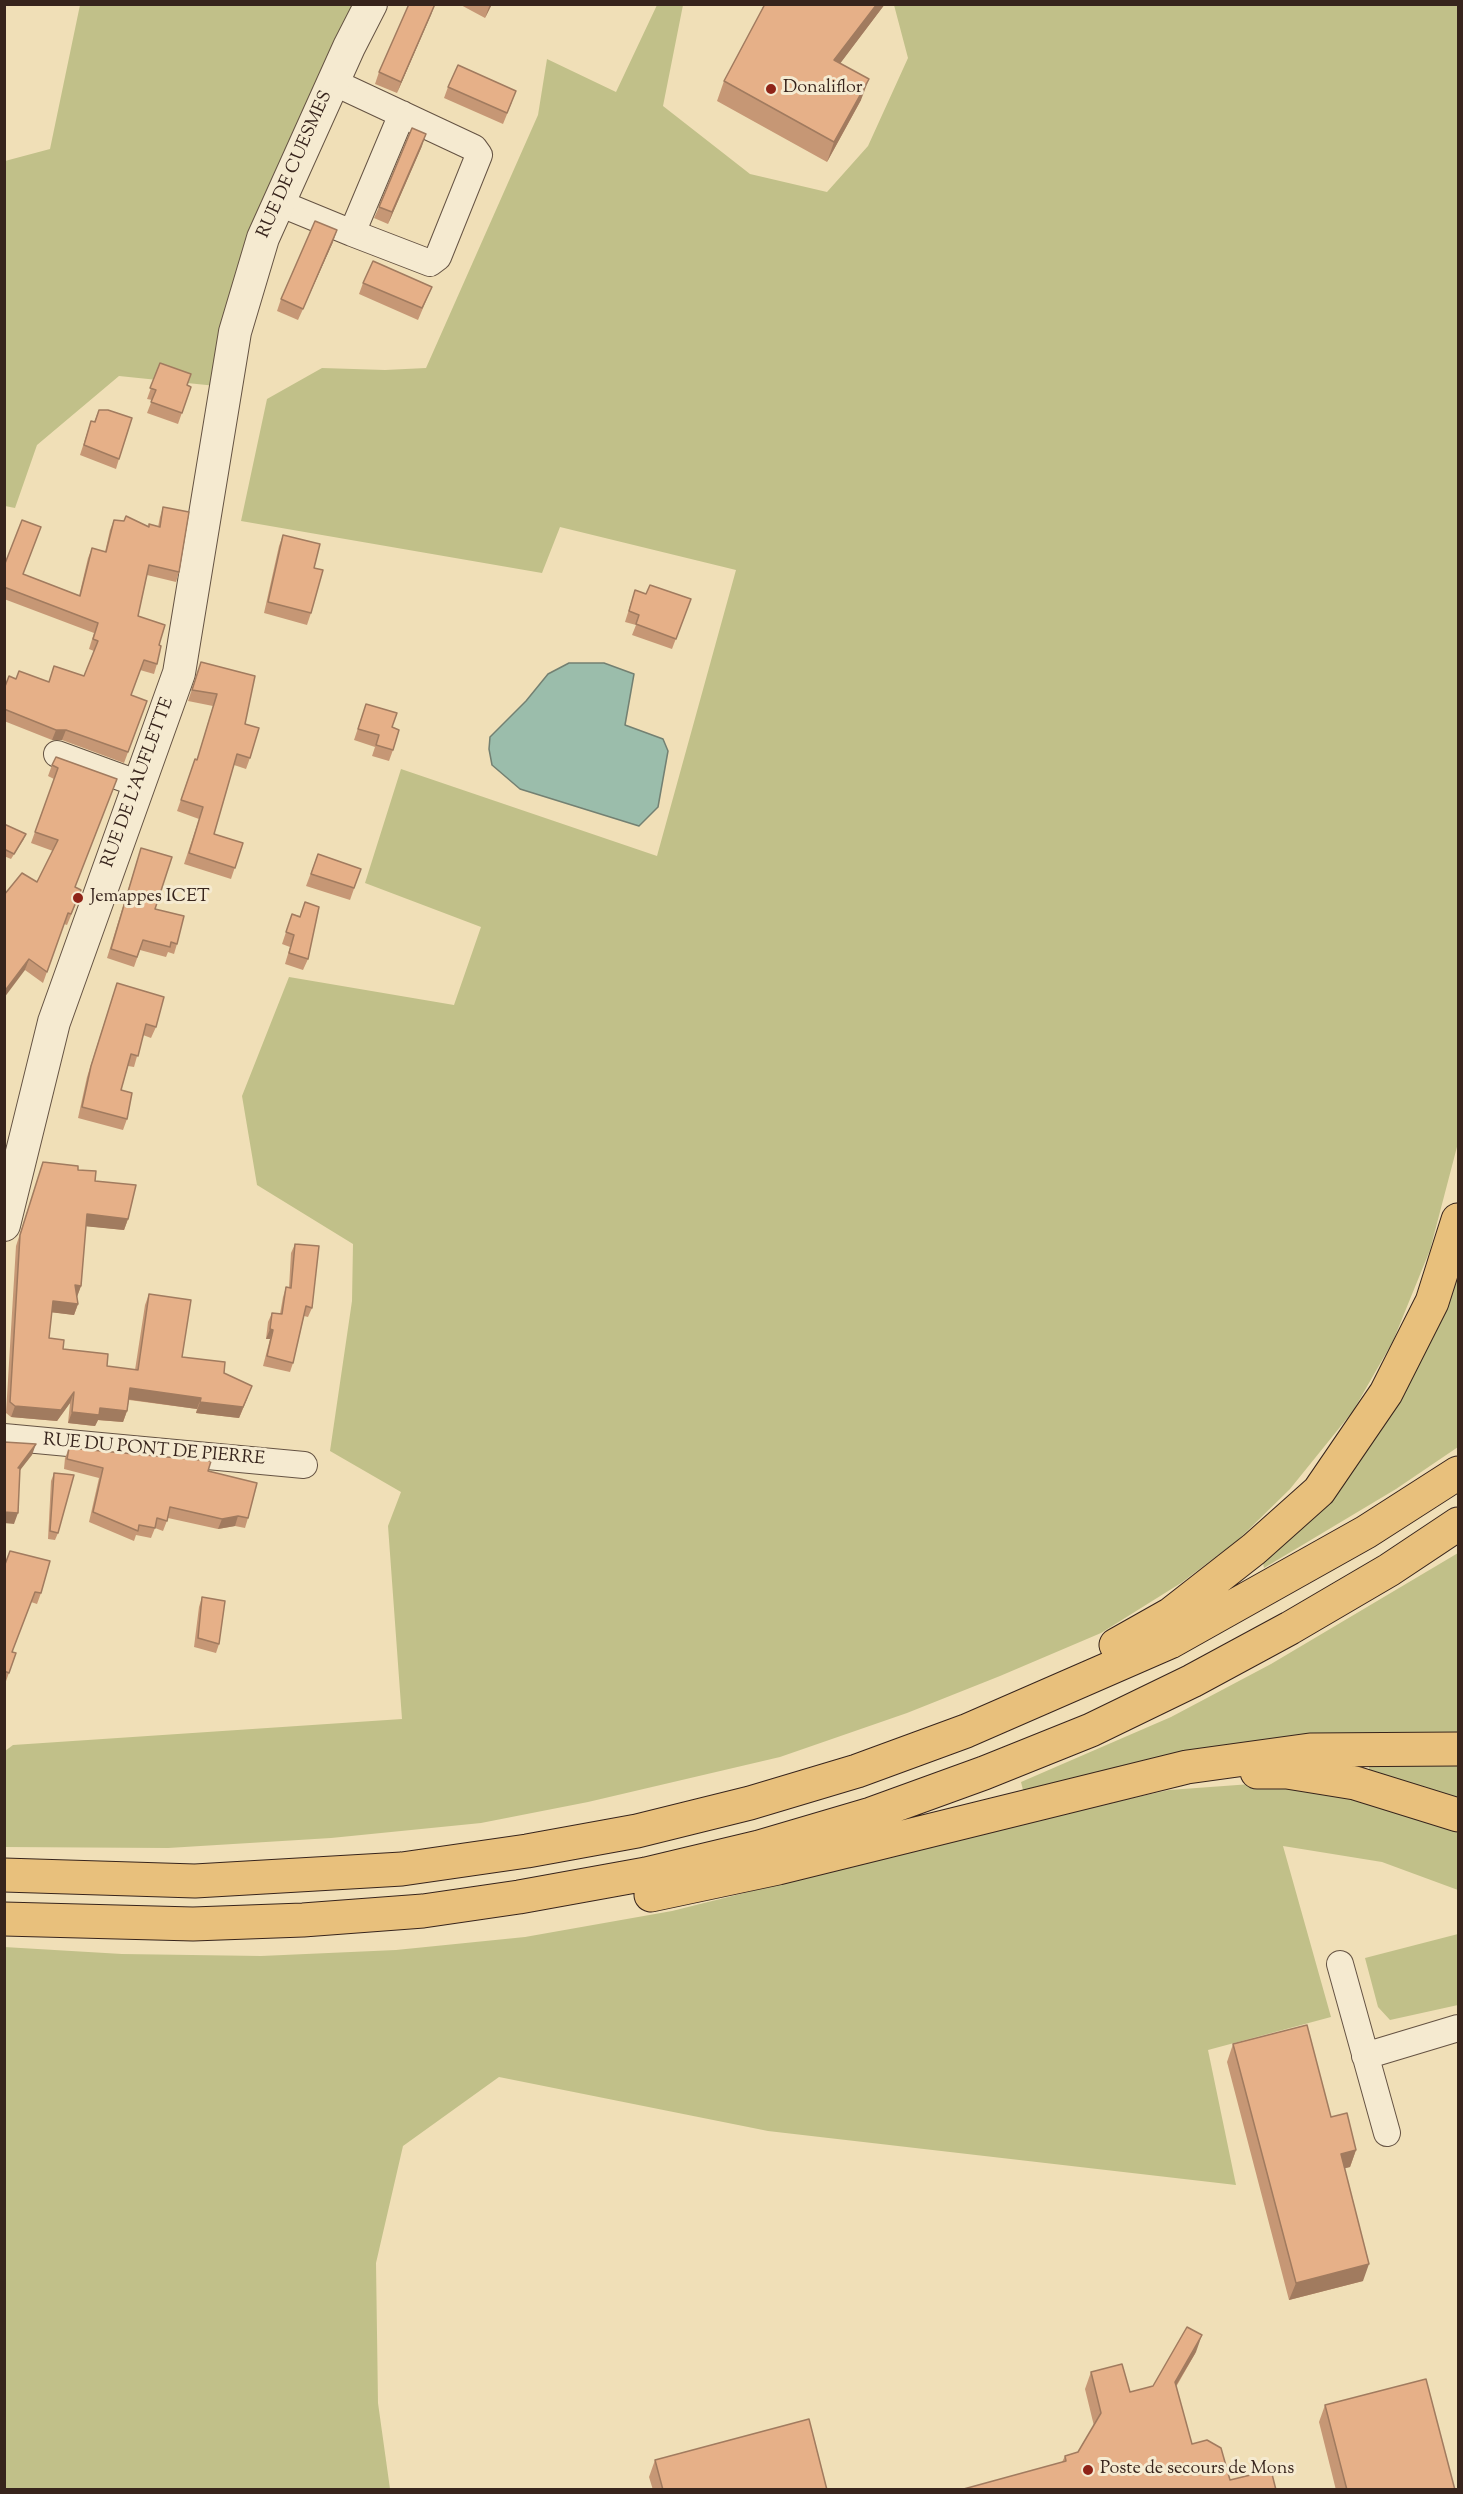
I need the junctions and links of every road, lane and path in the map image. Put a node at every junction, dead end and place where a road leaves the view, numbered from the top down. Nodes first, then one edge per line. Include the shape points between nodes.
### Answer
1 (371, 4) edge
2 (333, 82) junction
3 (402, 114) junction
4 (279, 203) junction
5 (352, 233) junction
6 (235, 332) joint
7 (57, 754) dead end
8 (139, 784) junction
9 (1458, 1220) edge
10 (4, 1225) edge
11 (4, 1437) edge
12 (304, 1465) dead end
13 (1458, 1473) edge
14 (1458, 1524) edge
15 (1075, 1685) junction
16 (1458, 1749) edge
17 (1068, 1795) junction
18 (1458, 1815) edge
19 (4, 1875) edge
20 (4, 1919) edge
21 (303, 1920) junction
22 (1340, 1964) dead end
23 (1458, 2028) edge
24 (1365, 2056) junction
25 (1387, 2133) dead end

1 - 2 street, RUE DE CUESMES
2 - 3 street
2 - 4 street, RUE DE CUESMES
3 - 5 street
3 - 5 street via 474,148 479,155 438,257 430,263
4 - 5 street
4 - 6 street, RUE DE CUESMES via 262,238
6 - 8 street, RUE DE L'AUFLETTE via 179,673
7 - 8 street
8 - 10 street, RUE DE L'AUFLETTE via 54,1022
9 - 15 highway via 1432,1302 1386,1393 1319,1491 1254,1549 1171,1614 1114,1646
11 - 12 street, RUE DU PONT DE PIERRE
13 - 15 highway via 1366,1532 1257,1594 1170,1642
14 - 21 highway via 1389,1570 1182,1686 1091,1730 871,1814 759,1847 634,1876 423,1911
15 - 19 highway via 966,1731 836,1778 637,1831 527,1851 402,1869 206,1880
16 - 17 highway via 1310,1750 1188,1767
17 - 18 highway via 1194,1777 1287,1772 1355,1784
17 - 21 highway via 778,1868 575,1909 458,1919
20 - 21 highway via 193,1924
22 - 24 street
23 - 24 street
24 - 25 street

